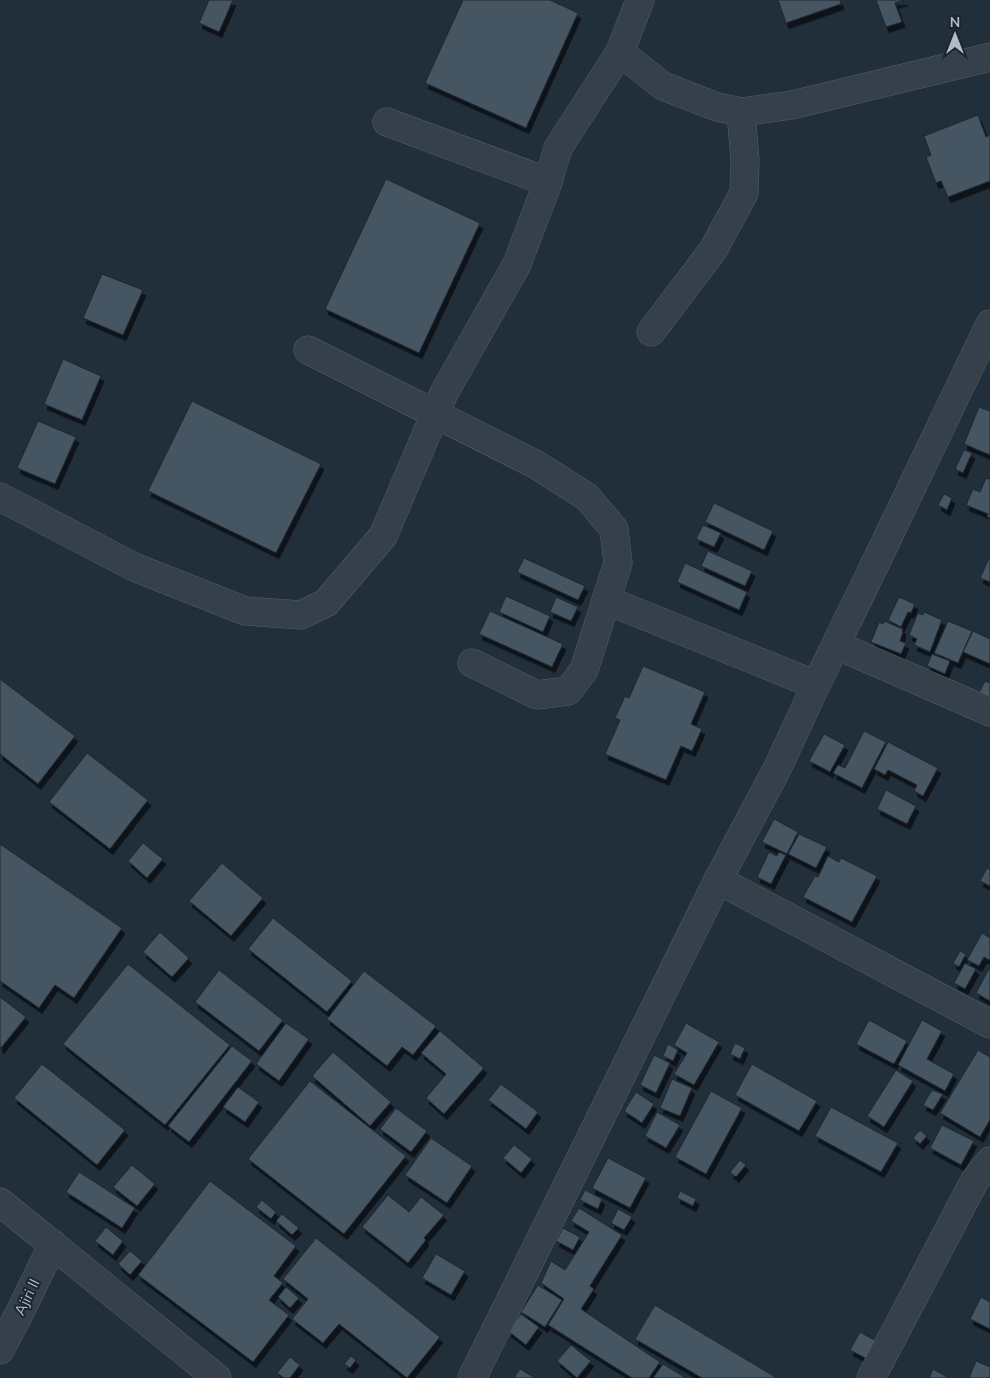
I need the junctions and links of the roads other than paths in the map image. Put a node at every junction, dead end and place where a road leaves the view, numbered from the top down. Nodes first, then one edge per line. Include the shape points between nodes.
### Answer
1 (640, 0) edge
2 (620, 52) junction
3 (990, 57) edge
4 (741, 112) junction
5 (387, 122) dead end
6 (548, 182) junction
7 (990, 325) edge
8 (651, 332) dead end
9 (308, 350) dead end
10 (435, 414) junction
11 (0, 497) edge
12 (606, 600) junction
13 (836, 645) junction
14 (472, 663) dead end
15 (816, 685) junction
16 (990, 712) edge
17 (718, 880) junction
18 (990, 1024) edge
19 (990, 1161) edge
20 (0, 1202) edge
21 (53, 1244) junction
22 (0, 1350) edge
23 (217, 1378) edge
24 (472, 1378) edge
25 (871, 1378) edge

1 - 2 street
2 - 4 street via 662,86
2 - 6 street via 558,148
3 - 4 street via 792,105
4 - 8 street via 744,193 713,250
5 - 6 street
6 - 10 street via 518,264
7 - 13 street
9 - 10 street
10 - 11 street via 383,536 326,604 301,615 245,611 226,604 134,567
10 - 12 street via 535,464 586,497 614,529 618,563
12 - 14 street via 584,670 568,692 537,694
12 - 15 street
13 - 15 street
13 - 16 street
15 - 17 street via 777,770
17 - 18 street
17 - 24 street
19 - 25 street via 975,1180
20 - 21 street
21 - 22 street, Ajiri II
21 - 23 street

